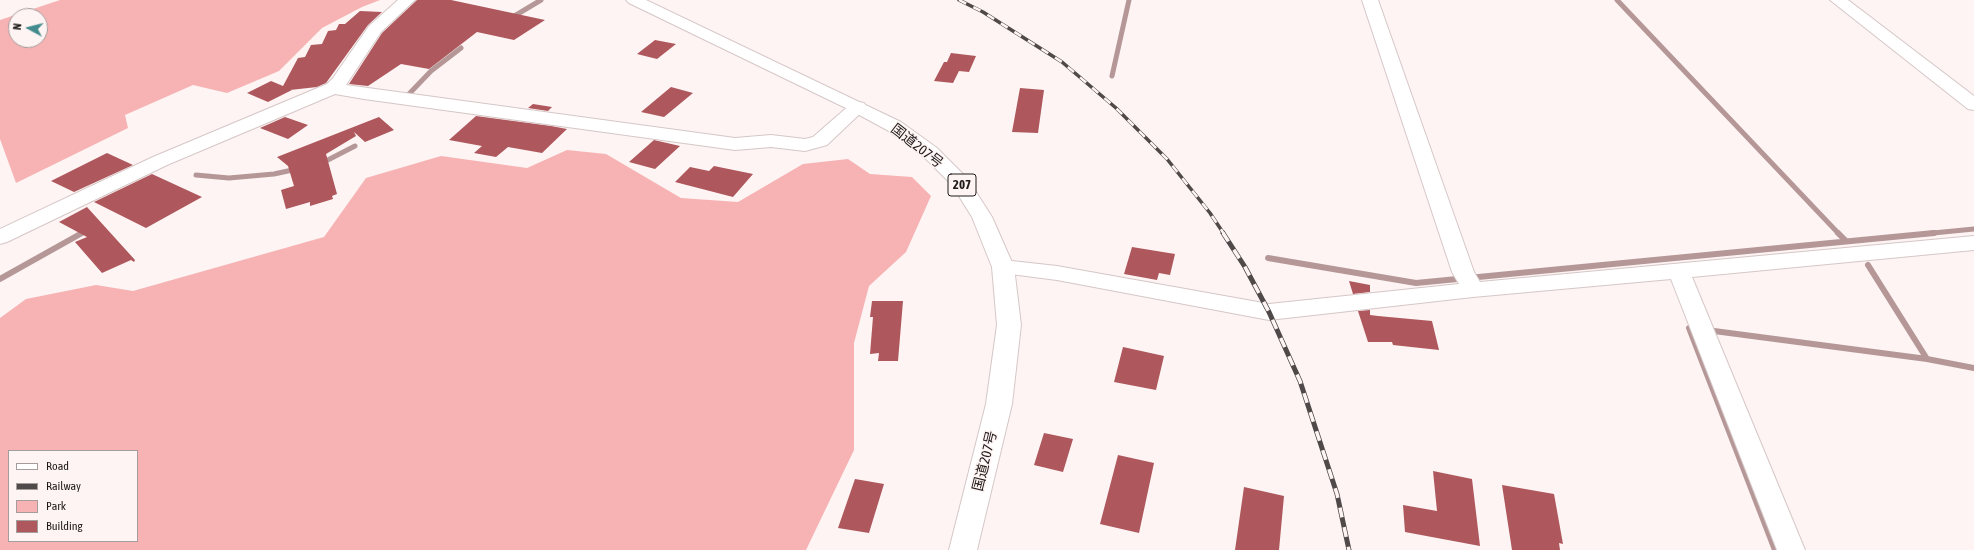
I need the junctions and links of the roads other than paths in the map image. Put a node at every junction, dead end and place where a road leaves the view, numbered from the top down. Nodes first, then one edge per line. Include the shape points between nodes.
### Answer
1 (407, 0) edge
2 (634, 0) edge
3 (1370, 0) edge
4 (1838, 0) edge
5 (333, 88) junction
6 (1974, 105) edge
7 (858, 107) junction
8 (0, 237) edge
9 (1974, 243) edge
10 (1003, 267) junction
11 (1679, 271) junction
12 (1469, 282) junction
13 (963, 550) edge
14 (1790, 550) edge

1 - 5 main road via 375,29
2 - 7 main road, 国道207号 / 207
3 - 12 main road
4 - 6 main road
5 - 7 main road via 735,144 771,141 805,145 820,142
5 - 8 main road via 160,161
7 - 10 main road, 国道207号 / 207 via 894,126 930,152 960,182 982,216
9 - 11 main road
10 - 12 main road via 1057,273 1269,312
10 - 13 main road, 国道207号 / 207 via 1009,326 999,404
11 - 12 main road
11 - 14 main road

